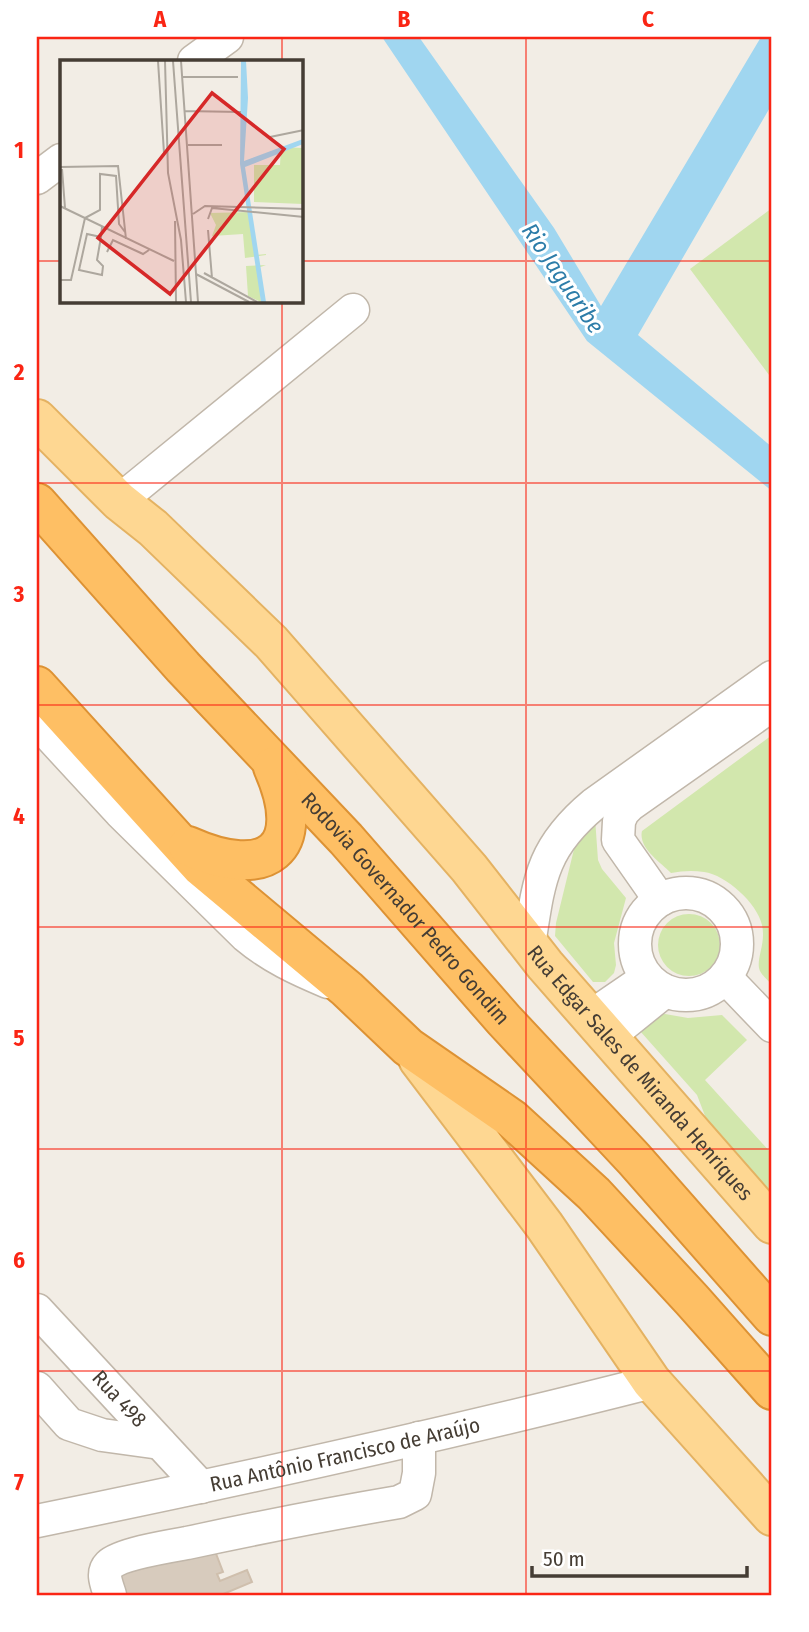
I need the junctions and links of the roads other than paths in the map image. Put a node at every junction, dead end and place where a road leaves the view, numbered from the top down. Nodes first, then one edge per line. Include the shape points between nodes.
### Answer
1 (227, 37) edge
2 (195, 60) edge
3 (60, 161) edge
4 (37, 178) edge
5 (353, 310) dead end
6 (37, 419) edge
7 (119, 500) junction
8 (37, 503) edge
9 (772, 677) edge
10 (37, 686) edge
11 (772, 705) edge
12 (37, 722) edge
13 (270, 759) junction
14 (176, 841) junction
15 (660, 900) junction
16 (519, 932) junction
17 (725, 977) junction
18 (656, 985) junction
19 (347, 989) junction
20 (772, 1026) edge
21 (599, 1027) junction
22 (408, 1047) junction
23 (772, 1224) edge
24 (37, 1310) edge
25 (772, 1316) edge
26 (652, 1382) junction
27 (37, 1388) edge
28 (772, 1390) edge
29 (419, 1438) junction
30 (160, 1443) junction
31 (201, 1488) junction
32 (772, 1516) edge
33 (37, 1521) edge
34 (110, 1595) edge

1 - 2 street
3 - 4 street
5 - 7 street
6 - 7 main road, Rua Edgar Sales de Miranda Henriques
7 - 16 main road, Rua Edgar Sales de Miranda Henriques via 271,642 469,868
8 - 13 highway, Rodovia Governador Pedro Gondim
9 - 16 street via 571,823 542,873
10 - 14 highway
11 - 15 street via 623,812 618,840
12 - 19 street via 120,812 246,936 289,966
13 - 14 highway via 288,814 284,838 276,848 251,861 233,861
13 - 25 highway, Rodovia Governador Pedro Gondim
14 - 19 highway
15 - 17 street via 680,893 700,894 719,904 732,920 738,939 736,959
15 - 18 street via 644,915 636,936 637,958
16 - 21 main road, Rua Edgar Sales de Miranda Henriques
17 - 18 street via 697,994 681,995
17 - 20 street
18 - 21 street
19 - 22 highway
21 - 23 main road, Rua Edgar Sales de Miranda Henriques
22 - 26 main road via 544,1225
22 - 28 highway via 512,1119 594,1194
24 - 30 street, Rua 498
26 - 29 street, Rua Antônio Francisco de Araújo
26 - 32 main road
27 - 30 street via 69,1424 102,1435
29 - 31 street, Rua Antônio Francisco de Araújo
29 - 34 street via 415,1494 399,1502 289,1521 111,1562 105,1580
30 - 31 street, Rua 498
31 - 33 street, Rua Antônio Francisco de Araújo

